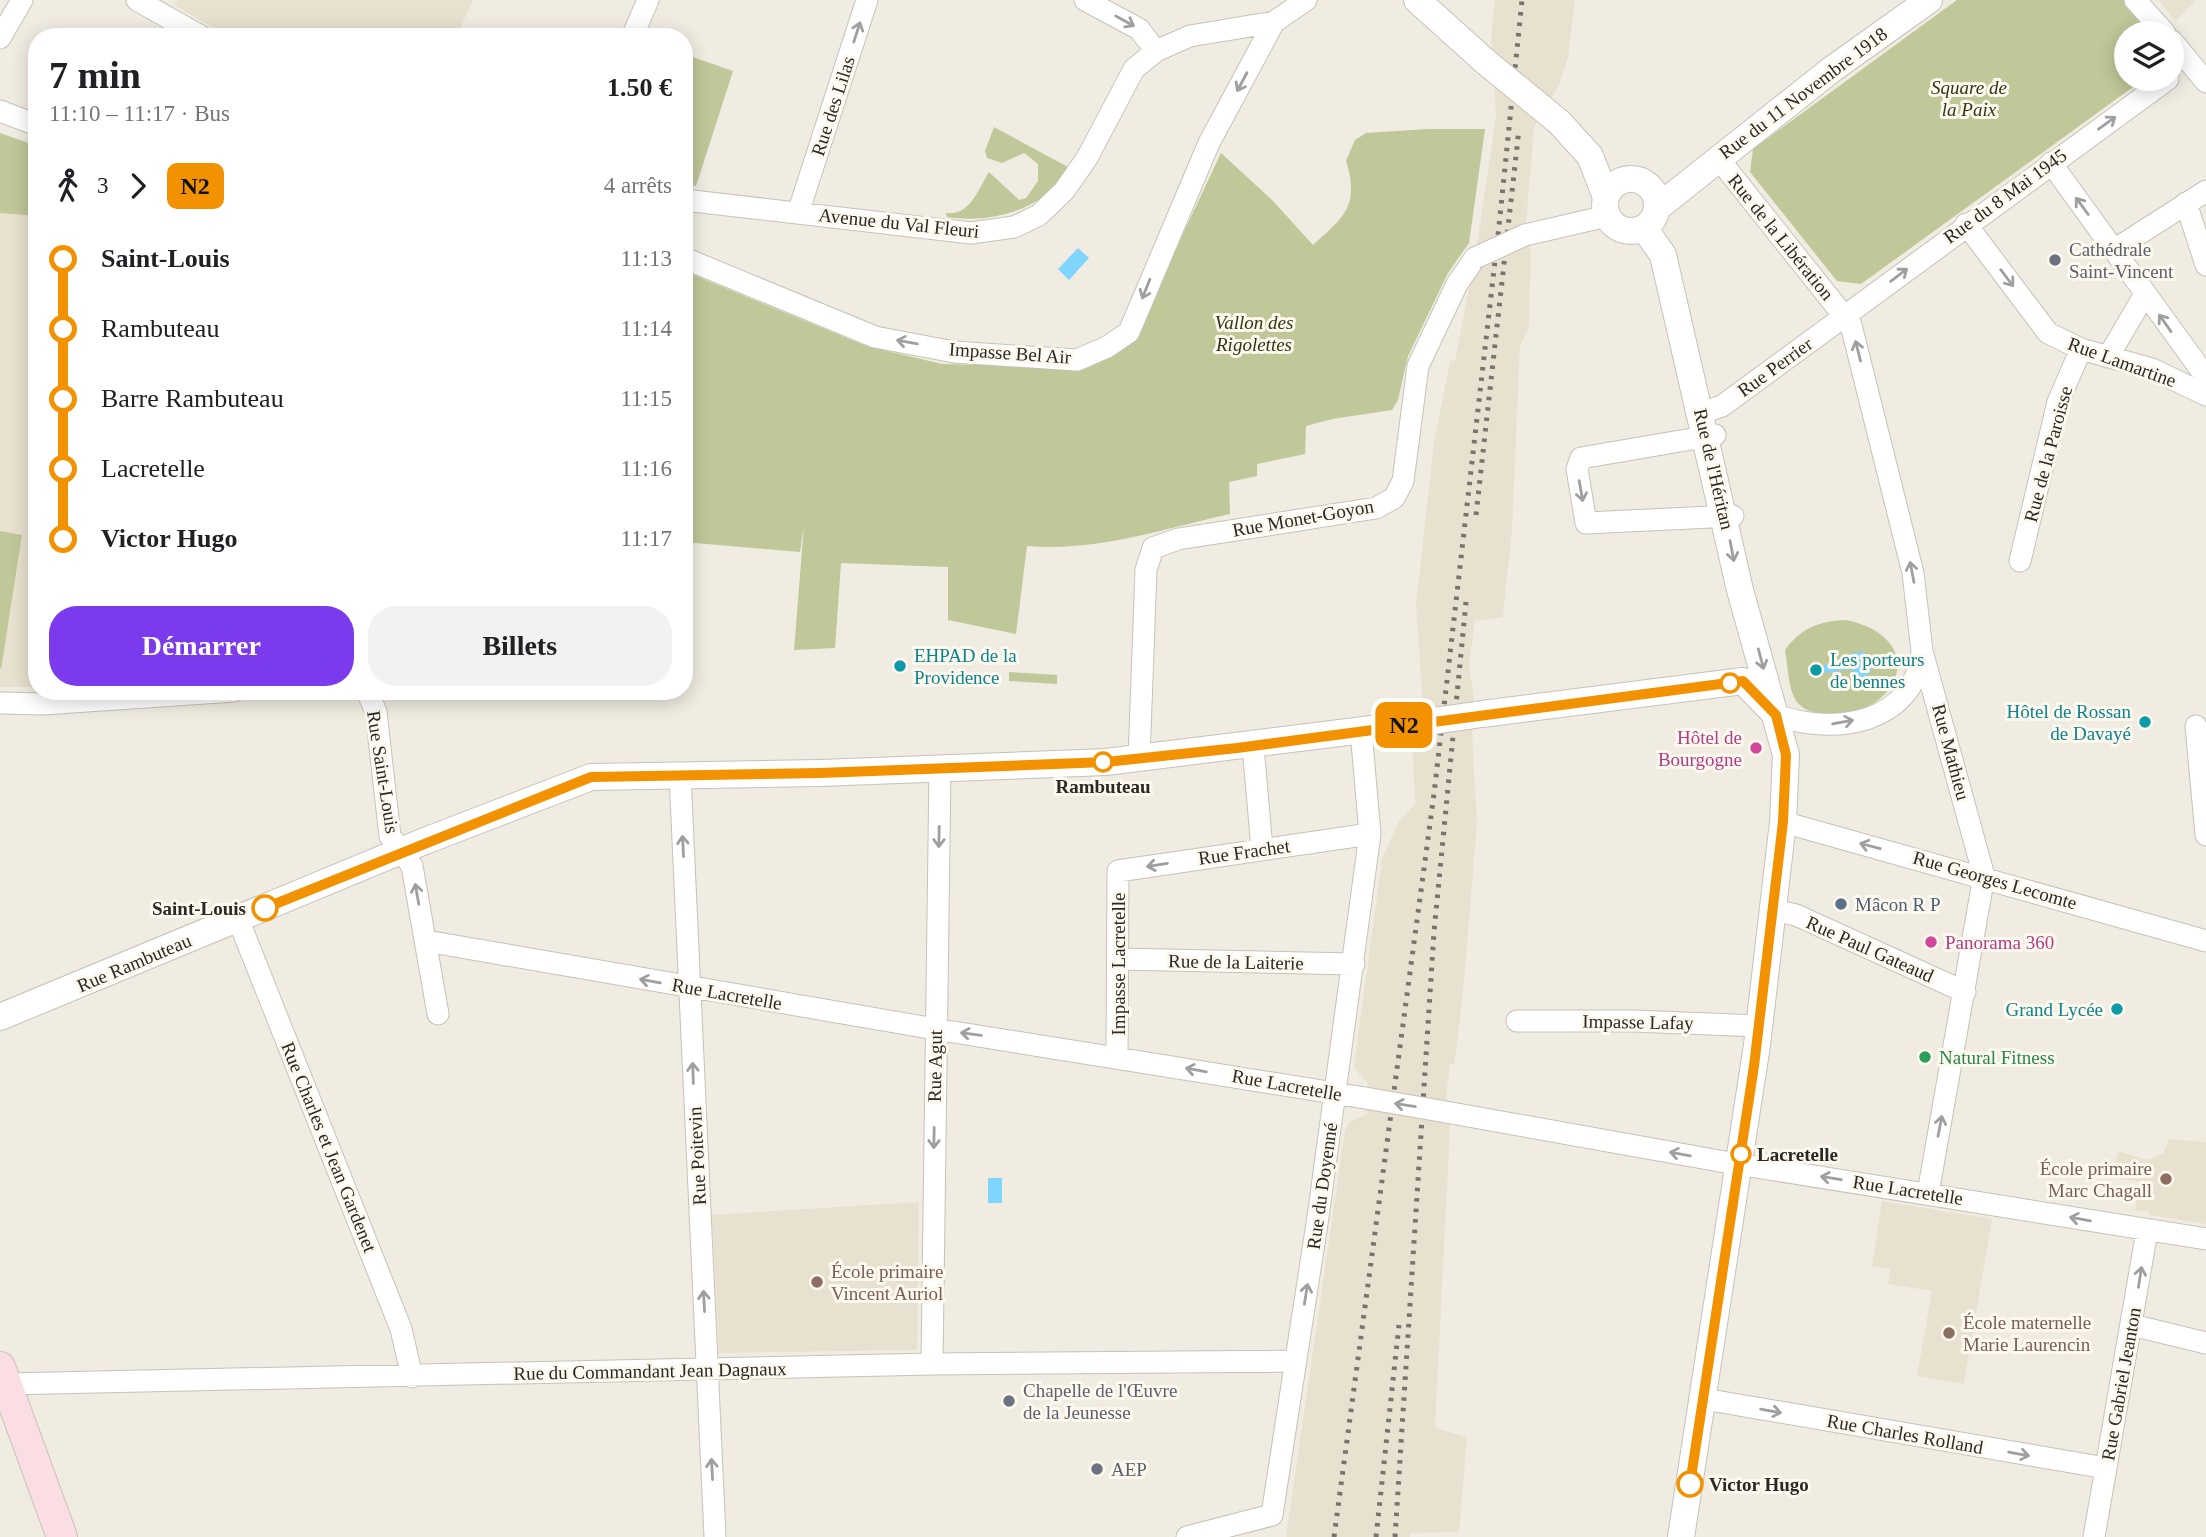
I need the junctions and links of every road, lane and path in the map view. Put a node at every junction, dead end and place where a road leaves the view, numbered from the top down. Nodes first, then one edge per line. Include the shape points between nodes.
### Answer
1 (22, 0) edge
2 (137, 0) edge
3 (648, 0) edge
4 (867, 0) edge
5 (1085, 0) edge
6 (1306, 0) edge
7 (1417, 0) edge
8 (1929, 0) edge
9 (2135, 0) edge
10 (2154, 21) edge
11 (1274, 22) junction
12 (186, 28) edge
13 (636, 28) edge
14 (0, 38) edge
15 (1156, 51) junction
16 (2198, 59) edge
17 (2206, 82) edge
18 (2151, 91) edge
19 (0, 111) edge
20 (28, 122) edge
21 (1568, 131) junction
22 (1715, 160) junction
23 (2051, 163) junction
24 (2206, 191) edge
25 (1645, 200) junction
26 (693, 201) edge
27 (2186, 203) junction
28 (1607, 206) junction
29 (798, 213) junction
30 (1966, 223) junction
31 (2114, 250) junction
32 (693, 262) edge
33 (2206, 265) edge
34 (2145, 294) junction
35 (1845, 316) junction
36 (2081, 349) junction
37 (2108, 357) junction
38 (2206, 377) edge
39 (2206, 395) edge
40 (1707, 428) junction
41 (1729, 516) junction
42 (2020, 561) dead end
43 (1904, 610) dead end
44 (1923, 651) junction
45 (102, 700) edge
46 (371, 700) edge
47 (0, 703) edge
48 (1776, 715) junction
49 (2196, 726) dead end
50 (1361, 730) junction
51 (1252, 746) junction
52 (1139, 759) junction
53 (940, 768) junction
54 (680, 775) junction
55 (1783, 822) junction
56 (1370, 834) junction
57 (2206, 835) edge
58 (1262, 849) junction
59 (400, 852) junction
60 (1118, 871) joint
61 (1984, 876) junction
62 (1774, 910) junction
63 (238, 919) junction
64 (426, 941) junction
65 (2206, 941) edge
66 (1118, 959) junction
67 (1353, 964) junction
68 (689, 987) junction
69 (1965, 992) junction
70 (438, 1014) dead end
71 (0, 1017) edge
72 (1517, 1021) dead end
73 (1759, 1026) junction
74 (935, 1029) junction
75 (1117, 1056) junction
76 (1336, 1093) junction
77 (1739, 1163) junction
78 (1928, 1193) junction
79 (2147, 1231) junction
80 (2206, 1238) edge
81 (2132, 1325) junction
82 (2206, 1343) edge
83 (1294, 1361) junction
84 (932, 1364) junction
85 (707, 1369) junction
86 (3, 1376) edge
87 (412, 1377) junction
88 (1704, 1399) junction
89 (2106, 1468) junction
90 (62, 1537) edge
91 (715, 1537) edge
92 (1187, 1537) edge
93 (1681, 1537) edge
94 (2094, 1537) edge

1 - 14 street
2 - 12 street
3 - 13 street
29 -> 4 street, Rue des Lilas
5 -> 15 street via 1139,29
6 - 11 street, Avenue du Val Fleuri
7 - 21 street, Rue de l'Héritan, bridge
8 - 22 street, Rue du 11 Novembre 1918
9 - 10 street
11 - 15 street, Avenue du Val Fleuri via 1190,36
11 -> 32 street, Impasse Bel Air via 1209,143 1129,332 1077,360 954,352 875,337
15 - 29 street, Avenue du Val Fleuri via 1134,69 1087,158 1064,191 1039,215 1014,227 971,233
16 - 17 street
23 -> 18 street, Rue du 8 Mai 1945
19 - 20 street
21 - 25 street, Rue de l'Héritan via 1596,148
21 - 28 street, Rue de l'Héritan via 1590,156
22 - 25 street, Rue du 11 Novembre 1918 via 1692,182
22 - 35 street, Rue de la Libération
23 - 30 street, Rue du 8 Mai 1945
31 -> 23 street
24 - 27 street
25 - 28 street, Rue du 11 Novembre 1918 via 1615,184
25 - 28 street via 1627,231 1612,223
25 - 40 street, Rue de l'Héritan
26 - 29 street, Avenue du Val Fleuri
27 - 31 street
27 - 33 street
28 - 52 street, Rue Monet-Goyon, bridge via 1475,258 1418,366 1403,481 1394,498 1376,508 1178,539 1153,548 1146,570
35 -> 30 street, Rue du 8 Mai 1945
30 -> 36 street, Rue Lamartine via 2048,333
31 - 34 street
34 - 37 street
38 -> 34 street
35 - 40 street, Rue Perrier via 1722,406
44 -> 35 street, Rue Mathieu via 1913,573
36 - 37 street, Rue Lamartine
36 - 42 street, Rue de la Paroisse via 2058,402
37 - 39 street, Rue Lamartine via 2152,369
40 - 41 street, Rue de l'Héritan
40 -> 41 street, Rue Perrier via 1581,458 1577,469 1586,523
41 -> 48 street, Rue de l'Héritan via 1744,603
43 - 44 street
48 -> 44 street via 1815,725 1874,716 1905,696
44 - 61 street, Rue Mathieu
45 - 47 street
46 - 59 street, Rue Saint-Louis via 390,836
48 - 50 street, Rue Rambuteau, bridge via 1743,681
48 - 55 street, Rue de l'Héritan via 1786,755
49 - 57 street
50 - 51 street, Rue Rambuteau
50 - 56 street, Rue du Doyenné
51 - 52 street, Rue Rambuteau
51 - 58 street
52 - 53 street, Rue Rambuteau
53 - 54 street, Rue Rambuteau
53 -> 74 street, Rue Agut
54 - 59 street, Rue Rambuteau via 591,777
68 -> 54 street, Rue Poitevin
61 -> 55 street, Rue Georges Lecomte
55 - 62 street, Rue de l'Héritan
56 - 58 street, Rue Frachet
56 - 67 street, Rue du Doyenné
58 -> 60 street, Rue Frachet
59 - 63 street, Rue Rambuteau
64 -> 59 street, Rue Saint-Louis via 412,866
60 - 66 street, Impasse Lacretelle
61 - 65 street, Rue Georges Lecomte
61 - 69 street, Rue Mathieu
62 - 69 street, Rue Paul Gateaud via 1796,915
62 - 73 street, Rue de l'Héritan
63 - 71 street, Rue Rambuteau
63 - 87 street, Rue Charles et Jean Gardenet via 401,1329
68 -> 64 street, Rue Lacretelle
64 - 70 street, Rue Saint-Louis
66 - 67 street, Rue de la Laiterie
66 - 75 street, Impasse Lacretelle
67 - 76 street, Rue du Doyenné
68 - 74 street, Rue Lacretelle
85 -> 68 street, Rue Poitevin
78 -> 69 street, Rue Mathieu
72 - 73 street, Impasse Lafay
73 - 77 street, Rue de l'Héritan
75 -> 74 street, Rue Lacretelle
74 -> 84 street, Rue Agut
76 -> 75 street, Rue Lacretelle
77 -> 76 street, Rue Lacretelle, bridge
83 -> 76 street, Rue du Doyenné
78 -> 77 street, Rue Lacretelle
77 - 88 street, Rue de l'Héritan
79 -> 78 street, Rue Lacretelle
79 - 80 street, Rue Lacretelle
81 -> 79 street, Rue Gabriel Jeanton
81 - 82 street
81 - 89 street, Rue Gabriel Jeanton
83 - 84 street, Rue du Commandant Jean Dagnaux
83 - 92 street, Rue du Doyenné via 1272,1515
84 - 85 street, Rue du Commandant Jean Dagnaux
85 - 87 street, Rue du Commandant Jean Dagnaux
91 -> 85 street, Rue Poitevin
86 - 87 street, Rue du Commandant Jean Dagnaux
86 - 90 main road
88 -> 89 street, Rue Charles Rolland
88 - 93 street, Rue de l'Héritan
89 - 94 street, Rue Gabriel Jeanton

